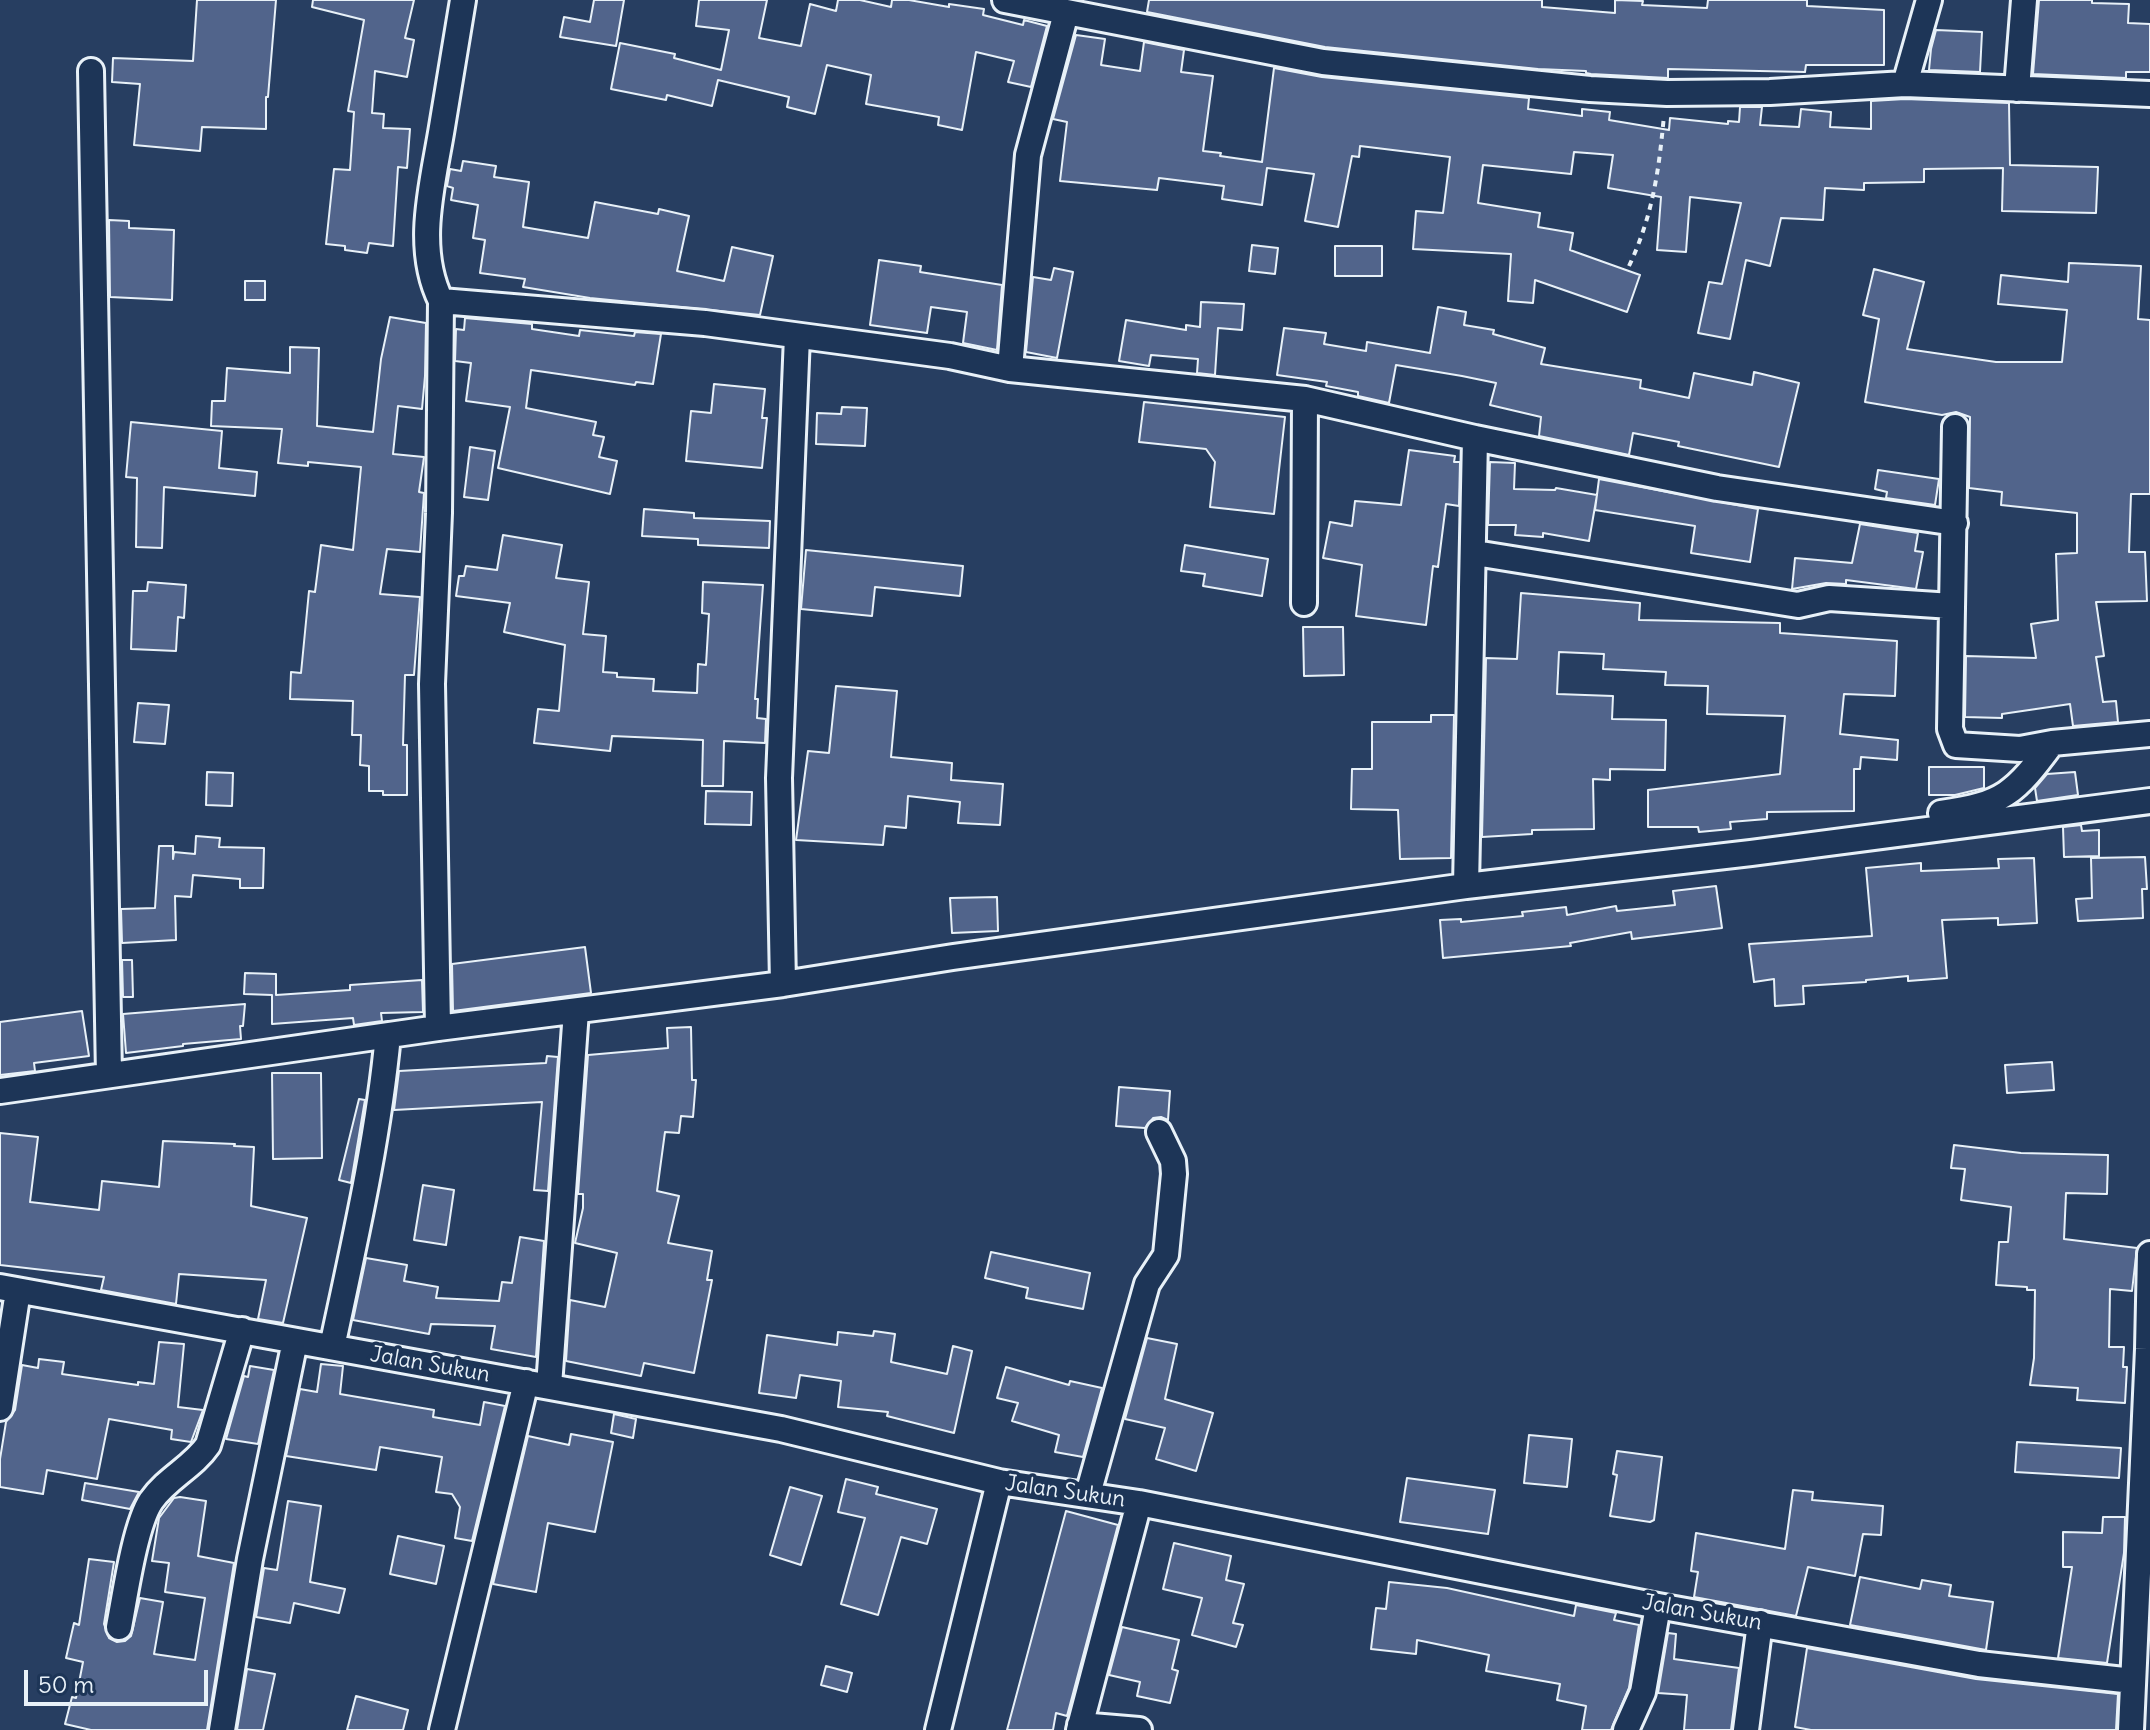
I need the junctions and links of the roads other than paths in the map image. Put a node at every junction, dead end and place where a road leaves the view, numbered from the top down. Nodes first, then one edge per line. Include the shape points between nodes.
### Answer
1 (463, 0) edge
2 (1005, 0) edge
3 (1929, 0) edge
4 (2024, 0) edge
5 (1066, 13) junction
6 (91, 71) dead end
7 (1905, 84) junction
8 (2017, 89) junction
9 (2150, 94) edge
10 (441, 301) junction
11 (797, 336) junction
12 (1010, 369) junction
13 (1305, 399) junction
14 (1955, 427) dead end
15 (1475, 438) junction
16 (1955, 523) junction
17 (1475, 553) junction
18 (1304, 603) dead end
19 (1952, 606) junction
20 (2150, 734) edge
21 (2052, 743) junction
22 (2150, 801) edge
23 (1751, 853) junction
24 (1466, 886) junction
25 (783, 984) junction
26 (576, 1011) junction
27 (438, 1028) junction
28 (388, 1035) junction
29 (109, 1075) junction
30 (1, 1096) edge
31 (1159, 1132) dead end
32 (2150, 1254) edge
33 (9, 1289) edge
34 (242, 1330) junction
35 (295, 1341) junction
36 (332, 1347) junction
37 (537, 1384) junction
38 (0, 1408) edge
39 (999, 1482) junction
40 (1088, 1494) junction
41 (1139, 1503) junction
42 (1658, 1606) junction
43 (1760, 1623) junction
44 (119, 1627) dead end
45 (2133, 1681) junction
46 (1080, 1727) edge
47 (222, 1730) edge
48 (442, 1730) edge
49 (938, 1730) edge
50 (1139, 1730) edge
51 (1626, 1730) edge
52 (1746, 1730) edge
53 (2131, 1730) edge

1 - 10 street via 429,209 427,246
2 - 5 street
3 - 7 street
4 - 8 street
5 - 7 street via 1323,62 1590,89 1770,92
5 - 12 street via 1028,155
6 - 29 street
7 - 8 street
8 - 9 street
10 - 11 street
10 - 27 street via 432,684
11 - 12 street
11 - 25 street via 779,778
12 - 13 street
13 - 15 street
13 - 18 street
14 - 16 street
15 - 16 street via 1717,488
15 - 17 street
16 - 19 street
17 - 19 street via 1798,605 1829,598
17 - 24 street
19 - 21 street via 1950,729 1956,745 2020,749
20 - 21 street
21 - 23 street via 2023,782 1989,803 1788,837
22 - 23 street
23 - 24 street
24 - 25 street
25 - 26 street
26 - 27 street
26 - 37 street
27 - 28 street
28 - 29 street
28 - 36 street via 361,1214
29 - 30 street
31 - 40 street via 1173,1161 1166,1255 1147,1284
32 - 45 street
33 - 34 street, Jalan Sukun
33 - 38 street
34 - 35 street, Jalan Sukun
34 - 44 street via 208,1445 150,1503
35 - 36 street, Jalan Sukun
35 - 47 street via 250,1559
36 - 37 street, Jalan Sukun
37 - 39 street, Jalan Sukun via 781,1429
37 - 48 street
39 - 40 street, Jalan Sukun
39 - 49 street
40 - 41 street, Jalan Sukun
41 - 42 street, Jalan Sukun
41 - 46 street
42 - 43 street, Jalan Sukun
42 - 51 street via 1643,1692
43 - 45 street, Jalan Sukun via 1979,1664
43 - 52 street
45 - 53 street
46 - 50 street

